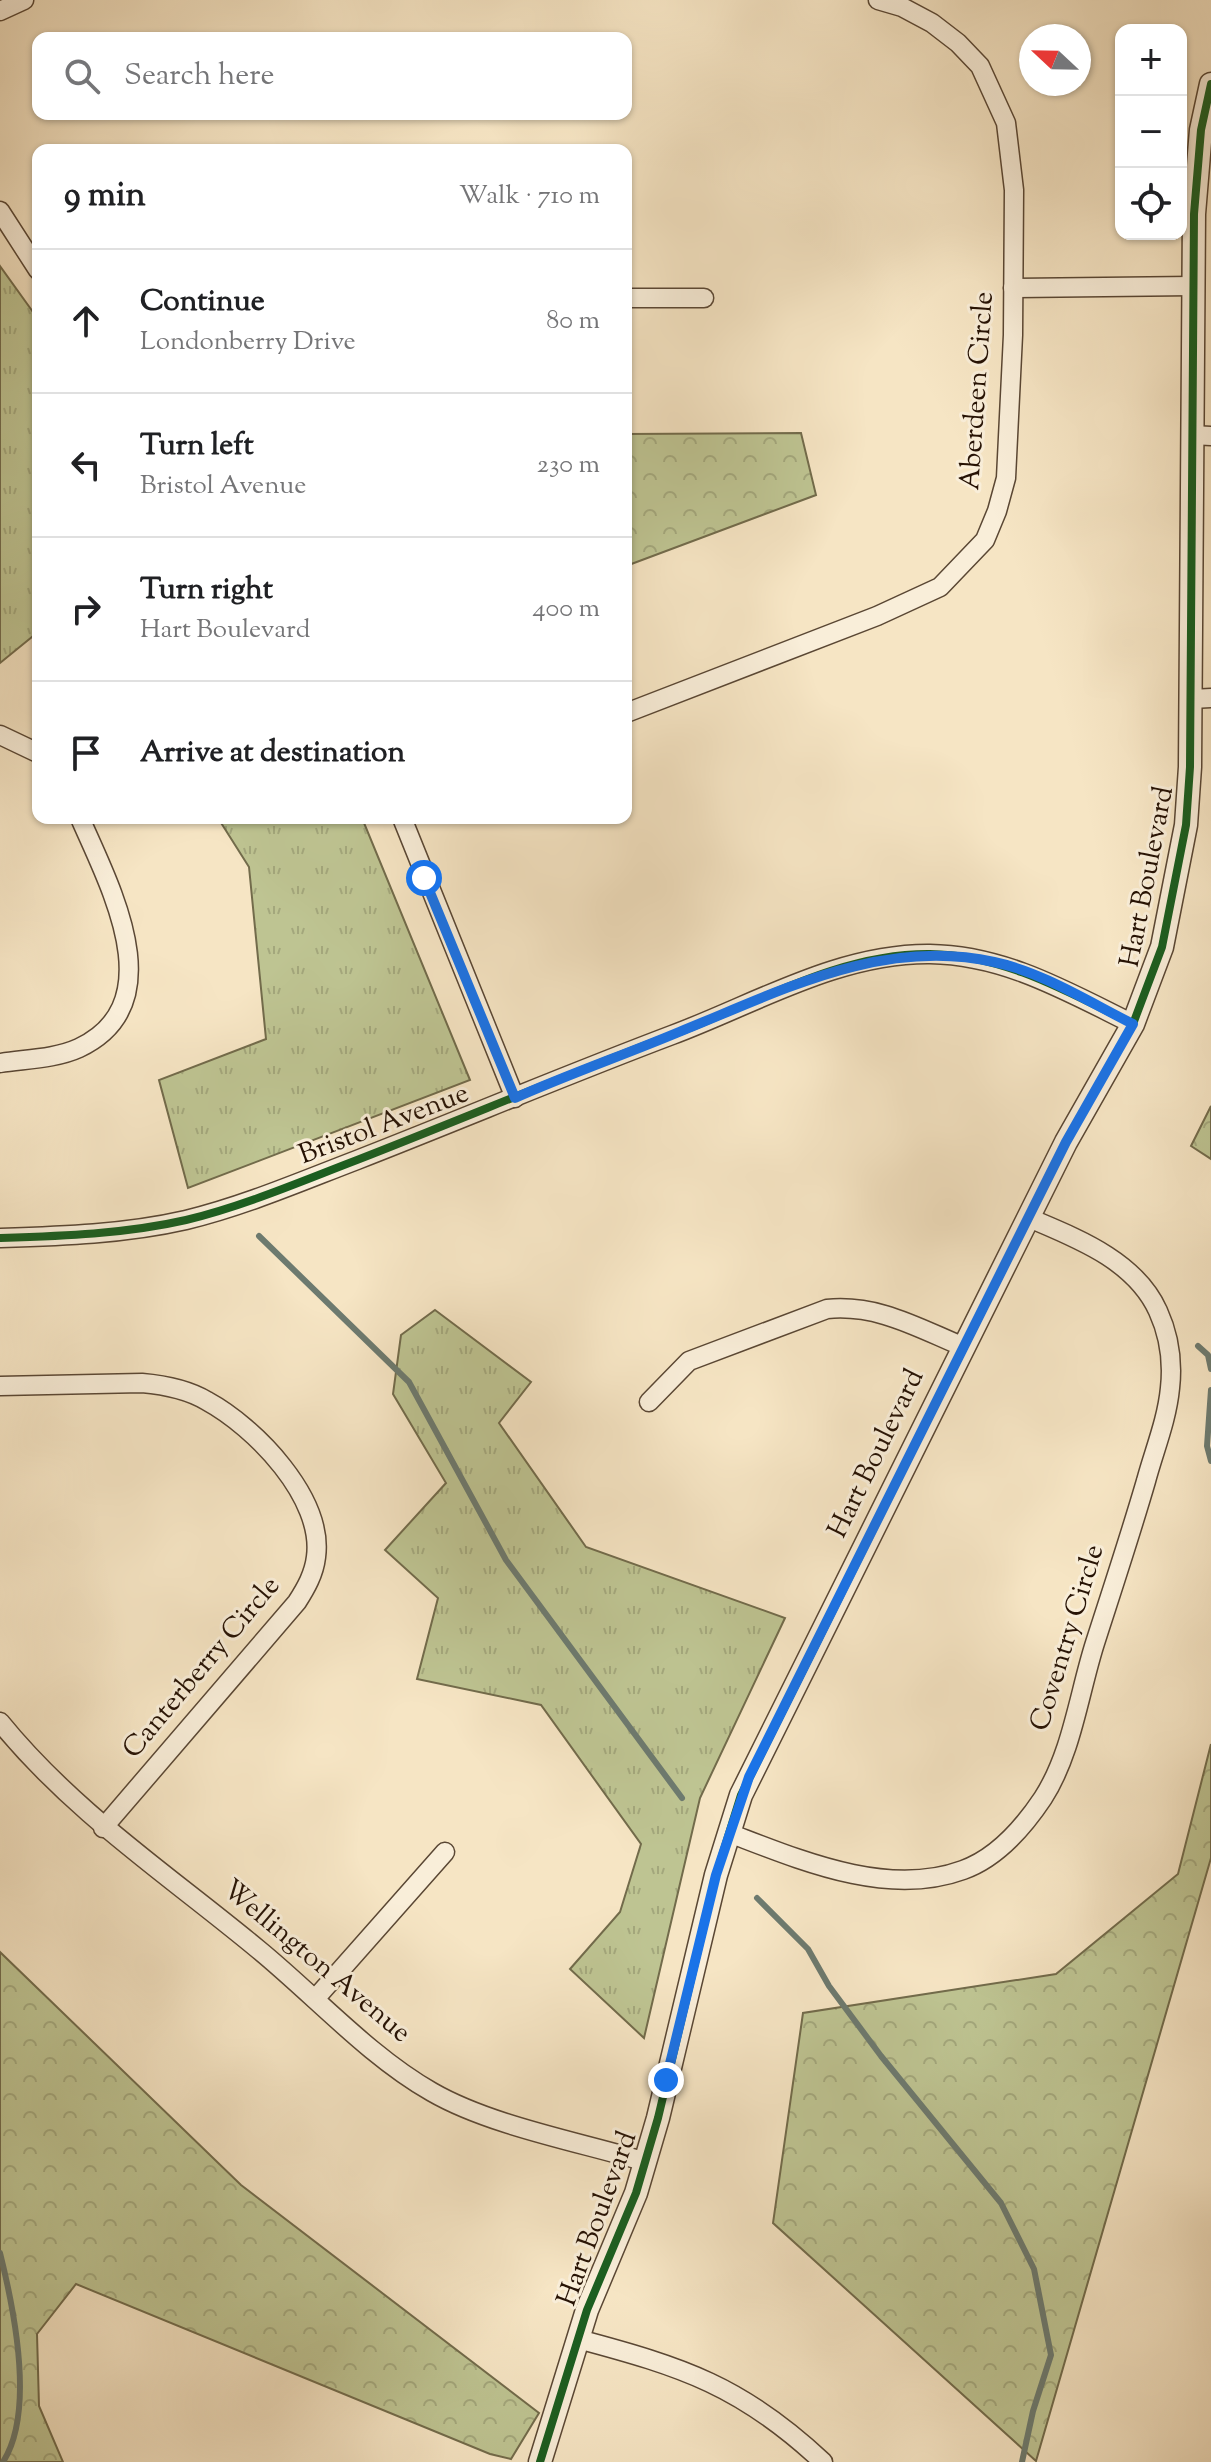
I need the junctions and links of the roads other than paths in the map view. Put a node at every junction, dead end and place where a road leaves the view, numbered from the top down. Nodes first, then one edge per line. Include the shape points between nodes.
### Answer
1 (24, 0) edge
2 (878, 0) edge
3 (0, 11) edge
4 (1211, 84) edge
5 (0, 211) edge
6 (32, 261) edge
7 (1193, 286) junction
8 (1013, 288) junction
9 (632, 298) edge
10 (704, 298) dead end
11 (1202, 435) edge
12 (1201, 698) edge
13 (632, 711) edge
14 (0, 735) edge
15 (32, 750) edge
16 (82, 824) edge
17 (404, 824) edge
18 (1133, 1024) junction
19 (0, 1063) edge
20 (515, 1098) junction
21 (1029, 1218) junction
22 (0, 1238) edge
23 (964, 1347) junction
24 (0, 1386) edge
25 (649, 1402) dead end
26 (0, 1722) edge
27 (103, 1828) junction
28 (729, 1833) junction
29 (445, 1852) dead end
30 (315, 1999) junction
31 (646, 2162) junction
32 (578, 2339) junction
33 (540, 2462) edge
34 (823, 2462) edge

1 - 3 street
2 - 8 street, Aberdeen Circle via 932,23 958,43 980,66 994,94 1013,155
4 - 7 street, Hart Boulevard via 1197,167
5 - 6 street
7 - 8 street
7 - 11 street, Hart Boulevard
8 - 13 street, Aberdeen Circle via 1006,478 985,540 964,565 940,587 909,603
9 - 10 street
11 - 12 street, Hart Boulevard
12 - 18 street, Hart Boulevard via 1186,825 1162,947
14 - 15 street
16 - 19 street via 125,933 131,962 127,990 117,1014 99,1035 78,1048
17 - 20 street
18 - 20 street, Bristol Avenue via 998,962 928,954 891,957 857,963 786,989
18 - 21 street, Hart Boulevard
20 - 22 street, Bristol Avenue via 187,1220 104,1233
21 - 23 street, Hart Boulevard
21 - 28 street, Coventry Circle via 1079,1239 1122,1266 1157,1308 1172,1360 1165,1419 1067,1739 1044,1796 1008,1842 987,1857 965,1870 909,1881 880,1880
23 - 25 street via 877,1311 827,1309 689,1361
23 - 28 street, Hart Boulevard via 749,1777
24 - 27 street, Canterberry Circle via 142,1383 205,1399 238,1421 286,1471 314,1531 316,1560 297,1602
26 - 27 street, Wellington Avenue
27 - 30 street, Wellington Avenue via 193,1894
28 - 31 street, Hart Boulevard
29 - 30 street
30 - 31 street, Wellington Avenue via 432,2092 489,2116
31 - 32 street, Hart Boulevard
32 - 33 street, Hart Boulevard
32 - 34 street via 712,2381 761,2411

